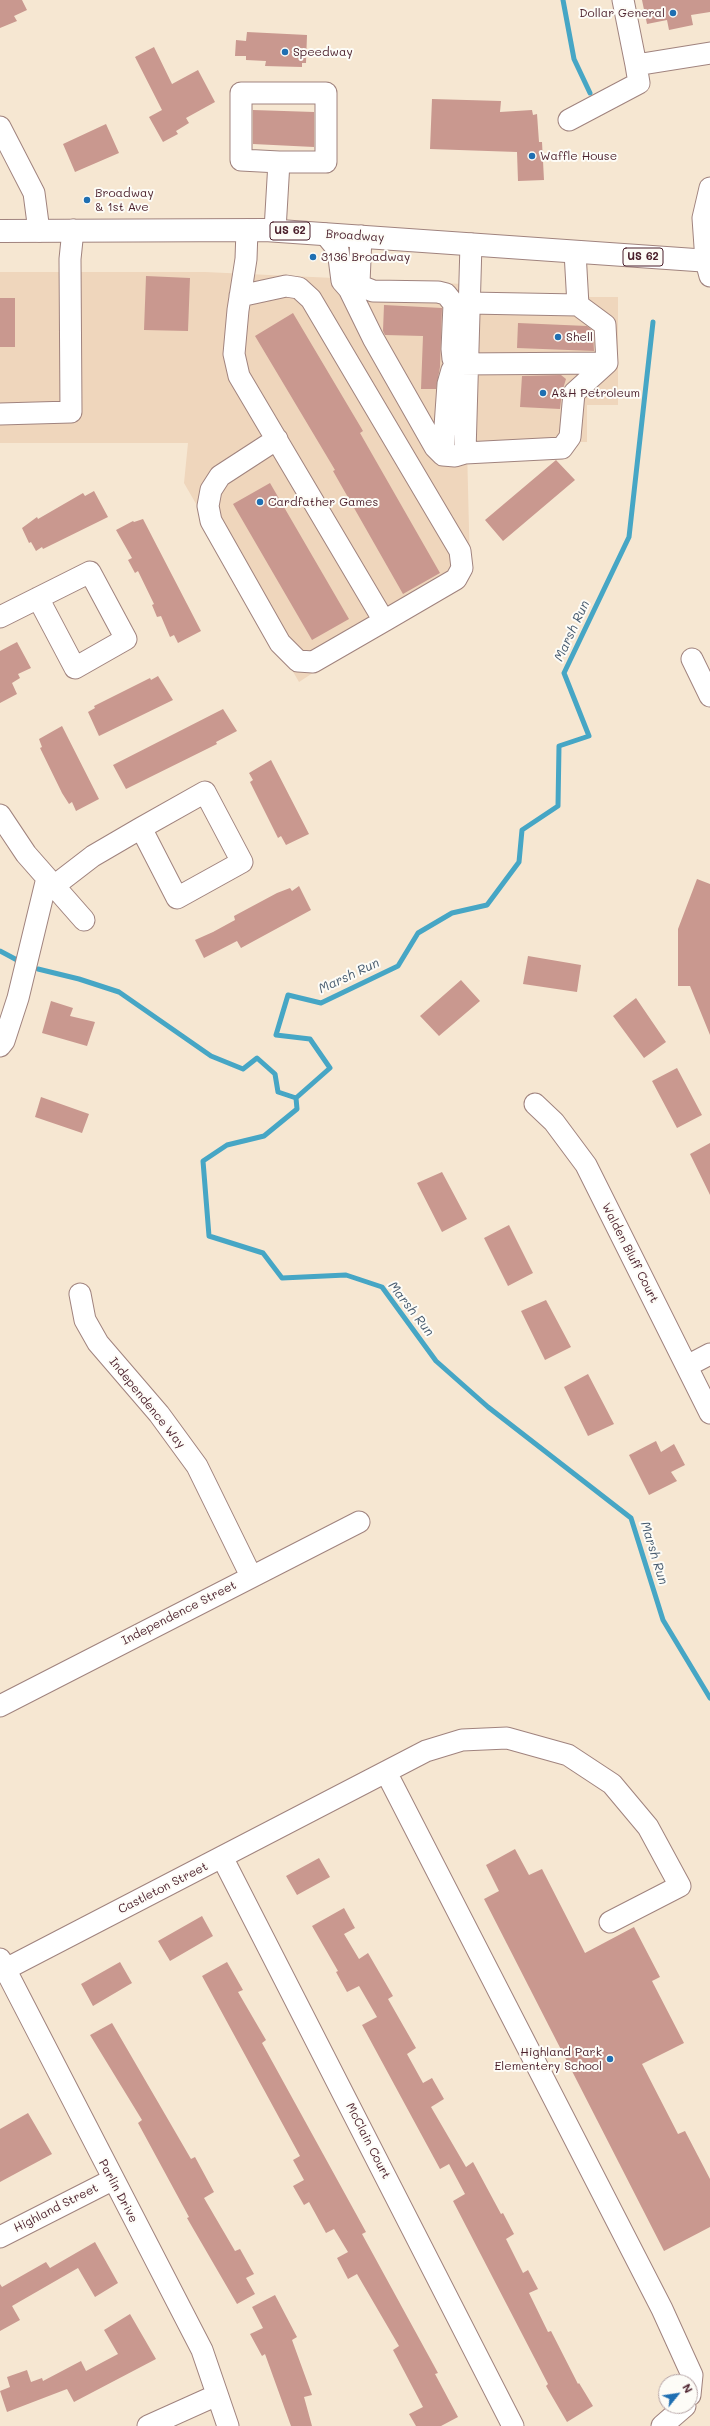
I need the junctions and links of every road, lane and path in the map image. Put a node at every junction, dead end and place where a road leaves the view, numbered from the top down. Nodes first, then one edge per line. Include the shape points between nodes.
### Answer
1 (623, 0) edge
2 (710, 53) edge
3 (636, 66) junction
4 (569, 120) dead end
5 (0, 127) edge
6 (6, 152) edge
7 (279, 162) junction
8 (710, 188) edge
9 (73, 230) junction
10 (247, 230) junction
11 (275, 230) junction
12 (0, 231) edge
13 (39, 231) junction
14 (325, 234) junction
15 (361, 236) junction
16 (471, 244) junction
17 (575, 252) junction
18 (709, 266) edge
19 (353, 287) junction
20 (240, 296) junction
21 (469, 303) junction
22 (578, 305) junction
23 (607, 363) junction
24 (464, 364) junction
25 (0, 414) edge
26 (276, 439) junction
27 (465, 453) junction
28 (443, 455) junction
29 (38, 598) junction
30 (0, 617) edge
31 (384, 621) junction
32 (692, 659) dead end
33 (710, 696) edge
34 (0, 815) edge
35 (141, 828) junction
36 (50, 882) junction
37 (84, 920) dead end
38 (0, 1046) edge
39 (535, 1104) dead end
40 (80, 1294) dead end
41 (710, 1354) edge
42 (687, 1366) junction
43 (710, 1413) edge
44 (358, 1522) dead end
45 (251, 1576) junction
46 (2, 1700) edge
47 (386, 1772) junction
48 (222, 1857) junction
49 (610, 1922) dead end
50 (2, 1967) edge
51 (112, 2180) junction
52 (0, 2237) edge
53 (692, 2374) edge
54 (217, 2395) junction
55 (676, 2414) edge
56 (148, 2426) edge
57 (228, 2426) edge
58 (513, 2426) edge
59 (662, 2426) edge

1 - 3 street
2 - 3 street
3 - 4 street via 639,83
5 - 6 street
6 - 13 street via 34,193
7 - 7 street via 326,162 326,93 241,93 240,160
7 - 11 street
8 - 18 street via 703,218
9 - 10 main road, Broadway / US 62
9 - 13 main road, Broadway / US 62
9 - 25 street via 70,259 71,412
10 - 11 main road, Broadway / US 62
10 - 20 street via 246,259
11 - 14 main road, Broadway / US 62
12 - 13 main road, Broadway / US 62
14 - 15 main road, Broadway / US 62
14 - 19 street via 338,250 342,281
15 - 16 main road, Broadway / US 62
15 - 19 street
16 - 17 main road, Broadway / US 62
16 - 21 street
17 - 18 main road, Broadway / US 62
17 - 22 street
19 - 24 street via 373,291 446,294 454,304 453,359
19 - 28 street via 373,338 434,447
20 - 26 street via 234,354 239,376
20 - 31 street via 286,286 299,288 311,299 460,551 462,568 456,579
21 - 22 street
21 - 24 street
22 - 23 street via 606,325
23 - 24 street
23 - 27 street via 574,393 570,437 562,448
24 - 27 street
24 - 28 street via 452,370 448,384
26 - 31 street
26 - 31 street via 220,476 211,490 208,506 211,521 280,643 298,661 312,662
27 - 28 street via 455,456
29 - 29 street via 90,572 126,639 75,668
29 - 30 street
32 - 33 street
34 - 36 street via 26,854
35 - 35 street via 205,792 242,862 177,898
35 - 36 street
36 - 37 street
36 - 38 street via 18,998
39 - 42 street, Walden Bluff Court via 554,1122 586,1165
40 - 45 street, Independence Way via 84,1320 98,1343 159,1414 197,1466
41 - 42 street
42 - 43 street, Walden Bluff Court
44 - 45 street, Independence Street
45 - 46 street, Independence Street
47 - 48 street, Castleton Street
47 - 49 street, Castleton Street via 426,1751 462,1740 508,1738 568,1755 612,1784 648,1827 680,1886
47 - 53 street via 665,2316
48 - 50 street, Castleton Street
48 - 58 street, McClain Court
50 - 51 street, Parlin Drive
51 - 52 street, Highland Street
51 - 54 street, Parlin Drive via 202,2350
54 - 56 street
54 - 57 street, Parlin Drive
55 - 59 street

